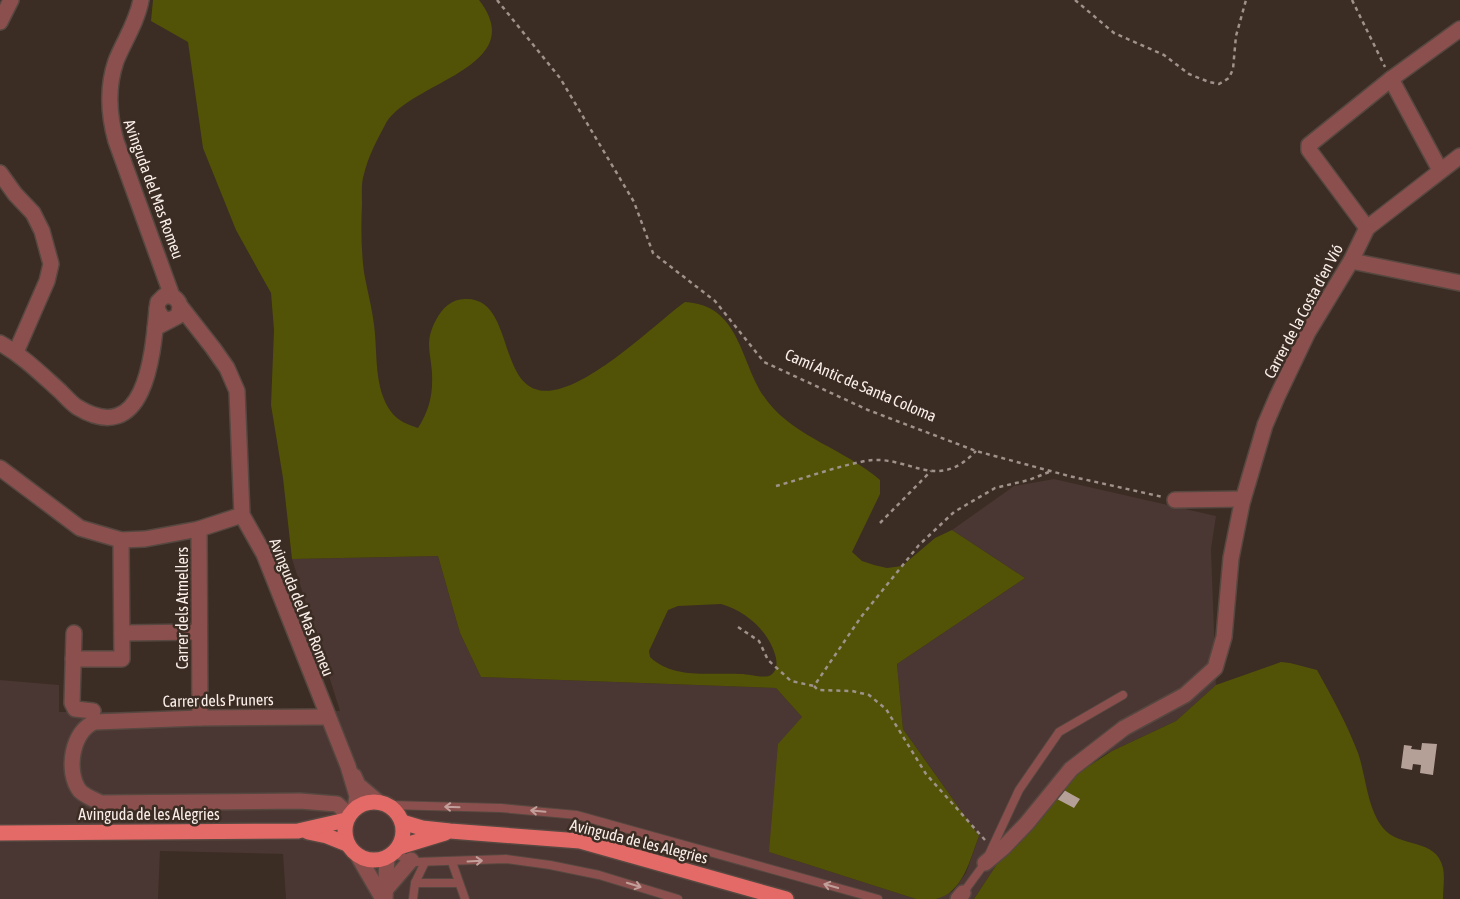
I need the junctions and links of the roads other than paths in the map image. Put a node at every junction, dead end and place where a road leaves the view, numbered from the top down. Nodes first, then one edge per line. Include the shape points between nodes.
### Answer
1 (11, 0) edge
2 (141, 0) edge
3 (0, 22) edge
4 (1459, 33) edge
5 (1391, 79) junction
6 (1460, 156) edge
7 (1440, 170) junction
8 (0, 173) edge
9 (5, 191) edge
10 (1367, 228) junction
11 (1350, 261) junction
12 (1460, 283) edge
13 (173, 309) junction
14 (0, 343) edge
15 (16, 352) junction
16 (0, 468) edge
17 (1243, 499) junction
18 (1175, 500) road end
19 (242, 514) junction
20 (199, 529) junction
21 (121, 540) junction
22 (199, 632) junction
23 (74, 633) dead end
24 (122, 633) junction
25 (73, 659) junction
26 (1123, 694) dead end
27 (328, 717) junction
28 (99, 718) junction
29 (200, 718) junction
30 (348, 766) junction
31 (383, 803) junction
32 (350, 814) junction
33 (402, 822) junction
34 (298, 831) junction
35 (450, 831) junction
36 (0, 833) edge
37 (347, 844) junction
38 (393, 853) junction
39 (358, 856) junction
40 (418, 861) junction
41 (452, 862) junction
42 (985, 862) junction
43 (415, 883) junction
44 (458, 883) junction
45 (385, 896) edge
46 (962, 897) edge
47 (413, 899) edge
48 (465, 899) edge
49 (678, 899) edge
50 (786, 899) edge
51 (878, 899) edge

1 - 3 street
2 - 13 street, Avinguda del Mas Romeu via 115,62 110,118 166,274
4 - 5 street
5 - 7 street
5 - 10 street via 1309,145 1309,150
6 - 7 street, Carrer de la Costa d'en Vió
7 - 10 street, Carrer de la Costa d'en Vió
8 - 9 street
9 - 15 street via 33,213 42,231 50,264 47,281
10 - 11 street, Carrer de la Costa d'en Vió
11 - 12 street
11 - 17 street, Carrer de la Costa d'en Vió via 1308,332 1276,398
13 - 15 street via 155,328 143,390 135,405 123,414 95,415 76,406
13 - 19 street, Avinguda del Mas Romeu via 213,348 237,391
14 - 15 street
16 - 21 street via 80,528
17 - 18 street
17 - 42 street, Carrer de la Costa d'en Vió via 1231,558 1224,637 1215,668 1185,695 1124,728 1071,769 1021,829
19 - 20 street
19 - 27 street, Avinguda del Mas Romeu via 264,554
20 - 21 street
20 - 22 street, Carrer dels Atmellers
21 - 24 street
22 - 24 street
22 - 29 street, Carrer dels Atmellers
23 - 25 street
24 - 25 street via 122,659
25 - 28 street via 73,706
26 - 42 lane via 1059,732 1019,790
27 - 29 street, Carrer dels Pruners
27 - 30 street, Avinguda del Mas Romeu
28 - 29 street, Carrer dels Pruners
28 - 32 street, Avinguda de les Alegries via 82,730 73,760 74,780 81,792 101,803 300,801 337,804
30 - 31 street, Avinguda del Mas Romeu via 358,785
30 - 32 street, Avinguda del Mas Romeu via 357,796
31 - 32 main road via 363,803
31 - 33 main road via 399,814
51 -> 31 lane via 577,815
32 - 34 main road
32 - 37 main road via 344,831
33 - 35 main road, Avinguda de les Alegries
33 - 38 main road via 404,832
34 - 36 main road, Avinguda de les Alegries
34 - 37 main road via 328,836
35 - 38 main road, Avinguda de les Alegries
35 - 50 main road, Avinguda de les Alegries via 580,841
37 - 39 main road
38 - 39 main road via 373,861
38 - 40 lane
38 - 45 street
39 - 45 street
40 - 41 lane
40 - 43 lane
40 - 45 street
41 - 44 lane
41 -> 49 lane via 506,859 550,865 599,875
42 - 46 lane
43 - 44 lane
43 - 47 lane
44 - 48 lane

